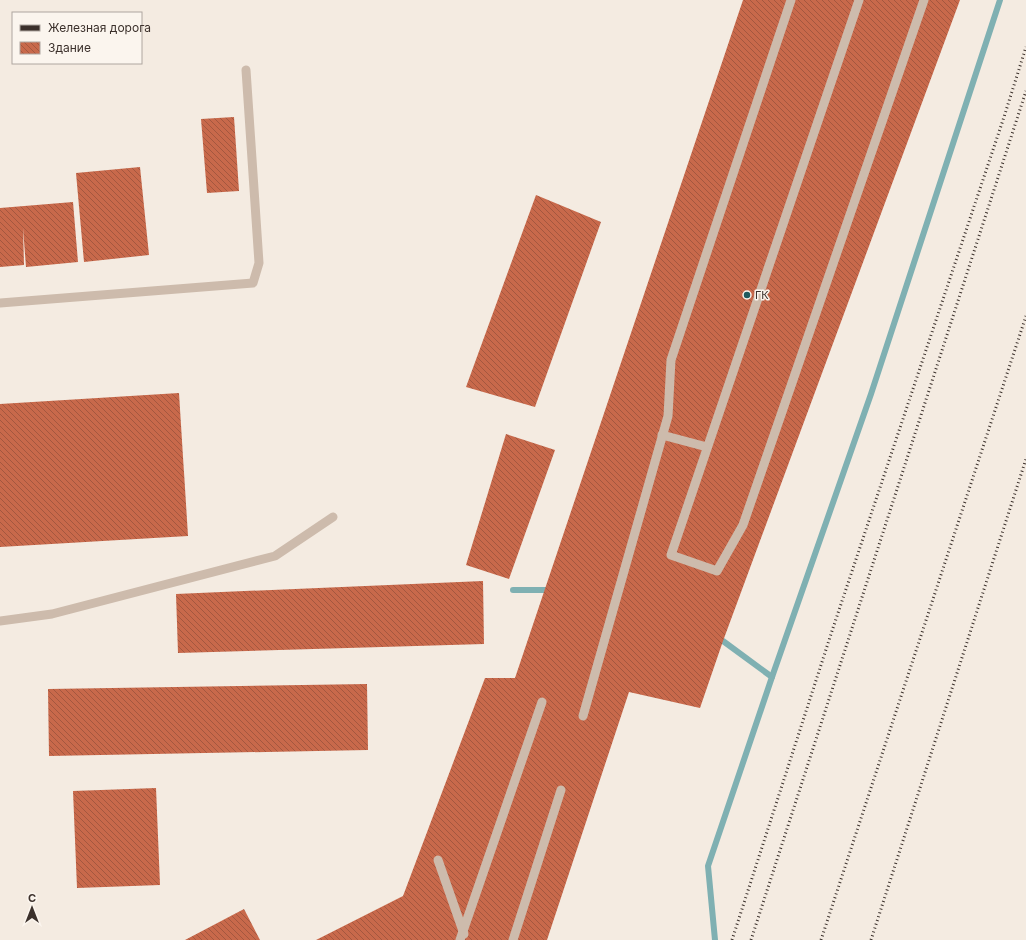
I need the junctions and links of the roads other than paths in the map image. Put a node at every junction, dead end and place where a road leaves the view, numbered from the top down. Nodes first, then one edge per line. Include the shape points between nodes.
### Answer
1 (791, 0) edge
2 (859, 0) edge
3 (924, 0) edge
4 (246, 70) dead end
5 (0, 303) edge
6 (662, 435) junction
7 (707, 447) junction
8 (332, 517) dead end
9 (0, 621) edge
10 (542, 702) dead end
11 (583, 716) dead end
12 (561, 790) dead end
13 (438, 860) dead end
14 (463, 937) edge
15 (514, 940) edge

1 - 6 lane via 671,360 668,416
2 - 7 lane
3 - 7 lane via 743,525 717,571 671,555
4 - 5 lane via 259,262 253,283
6 - 7 lane
6 - 11 lane
8 - 9 lane via 275,556 52,614
10 - 14 lane
12 - 15 lane
13 - 14 lane

